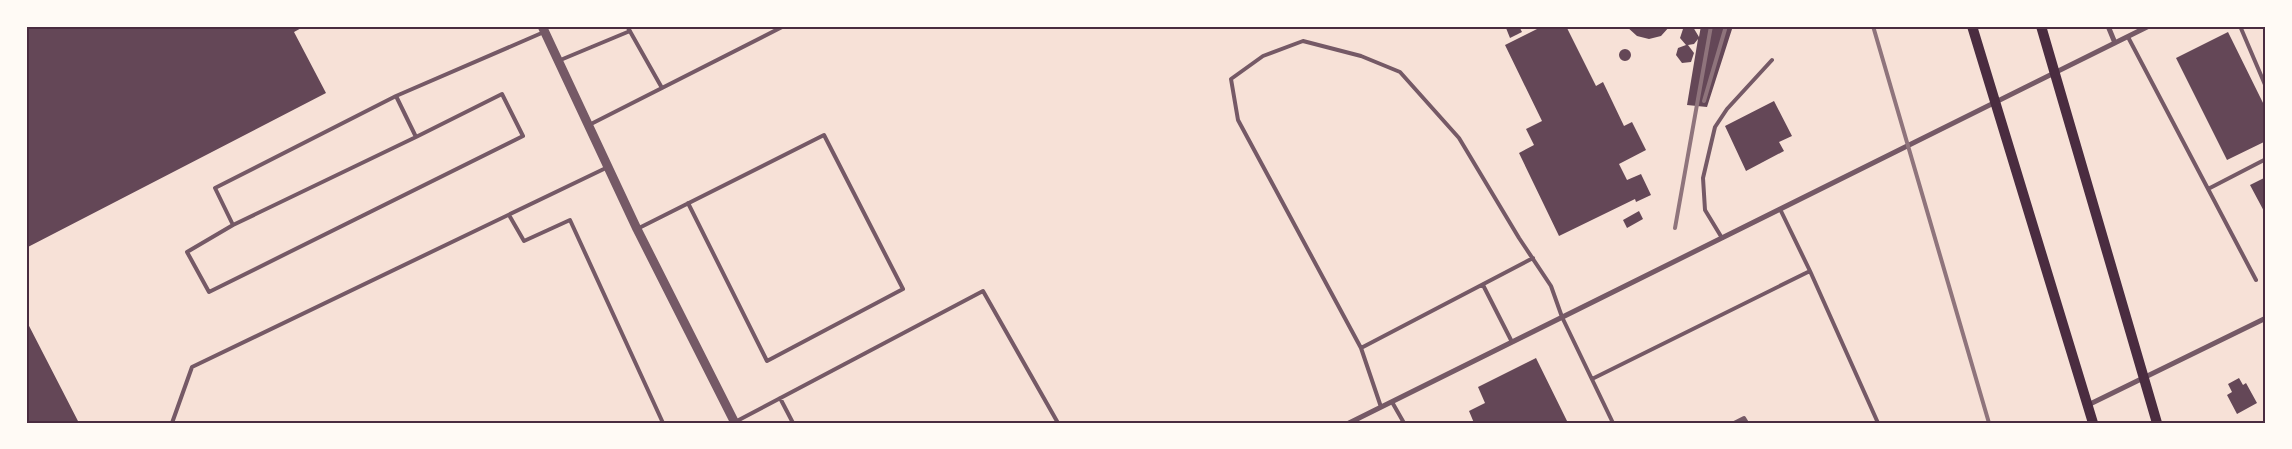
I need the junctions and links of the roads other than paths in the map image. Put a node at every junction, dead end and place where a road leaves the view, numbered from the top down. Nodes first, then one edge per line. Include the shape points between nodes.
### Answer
1 (627, 26) edge
2 (784, 26) edge
3 (1972, 26) edge
4 (2041, 26) edge
5 (2108, 26) edge
6 (2149, 26) edge
7 (2240, 26) edge
8 (2141, 28) edge
9 (543, 29) edge
10 (630, 31) junction
11 (2128, 37) junction
12 (2116, 43) junction
13 (1772, 60) dead end
14 (558, 61) junction
15 (2055, 73) junction
16 (2266, 87) edge
17 (662, 88) junction
18 (396, 96) junction
19 (1995, 102) junction
20 (588, 126) junction
21 (416, 137) junction
22 (2266, 159) edge
23 (608, 167) junction
24 (2208, 189) junction
25 (688, 203) junction
26 (1780, 209) junction
27 (509, 215) junction
28 (233, 226) junction
29 (637, 229) junction
30 (1722, 238) junction
31 (1532, 258) junction
32 (1810, 272) junction
33 (2256, 280) dead end
34 (1483, 285) junction
35 (1562, 317) junction
36 (2266, 318) edge
37 (1512, 342) junction
38 (1361, 348) junction
39 (2144, 377) junction
40 (1592, 379) junction
41 (780, 398) junction
42 (1392, 402) junction
43 (2087, 405) junction
44 (1381, 407) junction
45 (735, 422) edge
46 (172, 423) edge
47 (663, 423) edge
48 (793, 423) edge
49 (1058, 423) edge
50 (1349, 423) edge
51 (1404, 423) edge
52 (1613, 423) edge
53 (1734, 423) edge
54 (1747, 423) edge
55 (1878, 423) edge
56 (2092, 423) edge
57 (2157, 423) edge

1 - 10 lane
2 - 17 lane
3 - 19 main road
4 - 15 main road
5 - 12 street
6 - 8 street
7 - 16 lane
8 - 11 street
9 - 14 street
9 - 18 lane
10 - 14 lane
10 - 17 lane
11 - 12 street
11 - 24 lane
12 - 15 street
13 - 30 lane via 1727,109 1715,127 1703,178 1705,210
14 - 20 street
15 - 19 street
15 - 39 main road
17 - 20 lane
18 - 21 lane
18 - 28 lane via 215,188
19 - 26 street
19 - 43 main road
20 - 23 street
21 - 28 lane
21 - 28 lane via 502,94 523,136 208,292 187,252
22 - 24 lane
23 - 27 lane
23 - 29 street
24 - 33 lane
25 - 25 lane via 824,135 903,289 767,361
25 - 29 lane
26 - 30 street
26 - 32 lane
27 - 46 lane via 192,368
27 - 47 lane via 524,241 570,220
29 - 45 street
30 - 35 street
31 - 34 lane
31 - 35 lane via 1551,286
31 - 38 lane via 1458,138 1400,72 1361,56 1303,41 1262,56 1231,79 1238,120
32 - 40 lane
32 - 55 lane
34 - 37 lane
34 - 38 lane
35 - 37 street
35 - 40 lane
36 - 39 street
37 - 42 street
38 - 44 lane
39 - 43 street
39 - 57 main road
40 - 52 lane
41 - 45 lane
41 - 48 lane
41 - 49 lane via 982,291
42 - 44 street
42 - 51 lane
43 - 56 main road
44 - 50 street
53 - 54 lane via 1744,418

